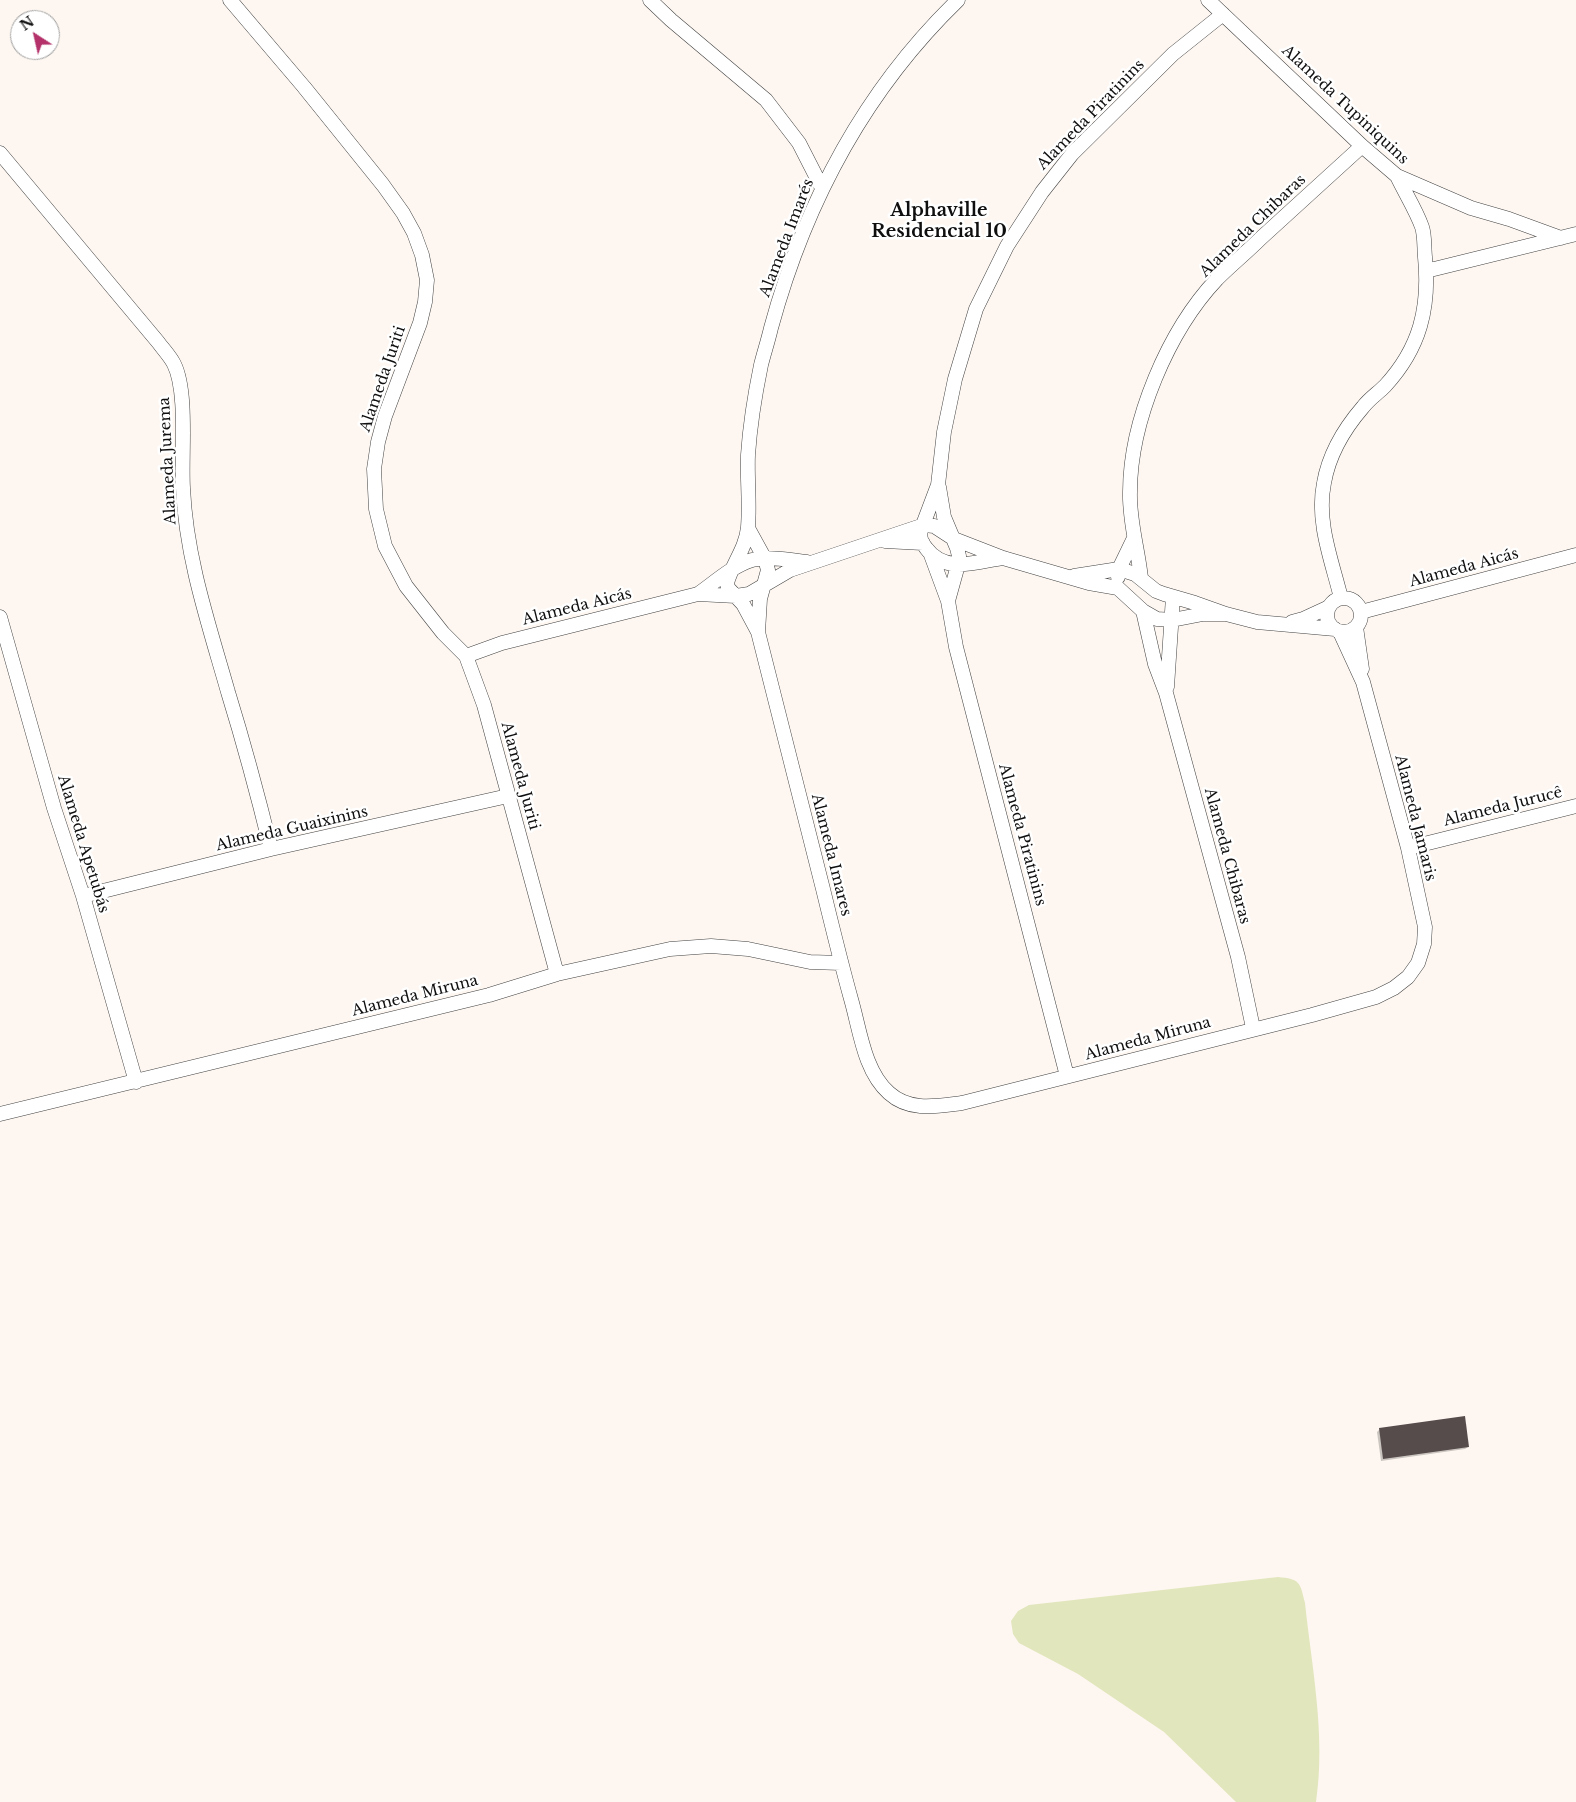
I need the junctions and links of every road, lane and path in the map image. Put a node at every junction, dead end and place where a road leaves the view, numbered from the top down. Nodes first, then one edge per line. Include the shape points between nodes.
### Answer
1 (230, 0) edge
2 (650, 0) edge
3 (958, 0) edge
4 (1208, 0) edge
5 (1223, 14) junction
6 (1362, 146) junction
7 (0, 153) edge
8 (1397, 176) junction
9 (822, 188) junction
10 (1576, 234) edge
11 (1561, 238) junction
12 (1426, 271) junction
13 (938, 485) junction
14 (924, 525) junction
15 (748, 528) junction
16 (1134, 538) junction
17 (954, 539) junction
18 (879, 541) junction
19 (923, 544) junction
20 (931, 555) junction
21 (1576, 555) edge
22 (1003, 558) junction
23 (765, 559) junction
24 (812, 562) junction
25 (958, 565) junction
26 (1119, 569) junction
27 (732, 571) junction
28 (1068, 577) junction
29 (1141, 578) junction
30 (764, 585) junction
31 (1118, 588) junction
32 (698, 594) junction
33 (736, 596) junction
34 (1173, 597) junction
35 (1342, 598) junction
36 (948, 601) junction
37 (1329, 607) junction
38 (1143, 611) junction
39 (1362, 612) junction
40 (1226, 614) junction
41 (0, 617) edge
42 (1172, 620) junction
43 (1279, 624) junction
44 (1356, 627) junction
45 (1338, 630) junction
46 (758, 632) junction
47 (466, 656) junction
48 (1363, 682) junction
49 (1166, 693) junction
50 (508, 796) junction
51 (1576, 806) edge
52 (1408, 848) junction
53 (271, 849) junction
54 (83, 896) junction
55 (1418, 962) joint
56 (841, 963) junction
57 (557, 974) junction
58 (1253, 1028) junction
59 (1067, 1076) junction
60 (136, 1082) junction
61 (880, 1083) joint
62 (0, 1114) edge

1 - 47 street, Alameda Juriti via 383,185 414,233 422,255 427,280 425,302 378,442 374,469 376,509 385,546 406,586 443,634
2 - 9 street via 766,100 799,143
3 - 9 street, Alameda Imarés via 883,85 855,127
4 - 5 street, Alameda Tupiniquins
5 - 6 street, Alameda Tupiniquins
5 - 13 street, Alameda Piratinins via 1174,54 1072,154 1042,192 1007,246 976,309 955,378
6 - 8 street, Alameda Tupiniquins
6 - 16 street, Alameda Chibaras via 1216,280 1185,322 1159,366 1144,408 1132,459 1130,493
7 - 53 street, Alameda Jurema via 174,364 180,385 183,491 192,561
8 - 11 street, Alameda Tupiniquins via 1471,208
8 - 12 street via 1422,228
9 - 15 street, Alameda Imarés via 780,292 762,364 748,454
10 - 11 street
11 - 12 street
12 - 35 street via 1426,306 1412,349 1344,431 1332,454 1324,482 1321,507 1324,533
13 - 14 street
13 - 17 street via 944,517
14 - 17 street via 934,526
14 - 18 street, Alameda Aicás
14 - 19 street via 920,534
15 - 23 street
15 - 27 street
16 - 26 street
16 - 29 street, Alameda Chibaras
17 - 22 street
17 - 25 street
18 - 19 street, Alameda Aicás
18 - 24 street, Alameda Aicás
19 - 20 street
20 - 25 street via 940,561
20 - 36 street, Alameda Piratinins
21 - 39 street, Alameda Aicás
22 - 25 street
22 - 28 street
23 - 24 street, Alameda Aicás
23 - 27 street, Alameda Aicás via 753,560
23 - 30 street via 768,570
24 - 30 street, Alameda Aicás via 783,573
25 - 36 street
26 - 28 street
26 - 29 street
26 - 31 street
27 - 32 street, Alameda Aicás
27 - 33 street via 727,586
28 - 31 street
29 - 34 street via 1156,591
30 - 33 street, Alameda Aicás via 749,594
30 - 46 street
31 - 38 street
32 - 33 street, Alameda Aicás
32 - 47 street, Alameda Aicás via 502,643
33 - 46 street
34 - 40 street
34 - 42 street
35 - 37 street
35 - 39 street via 1357,603
36 - 59 street, Alameda Piratinins via 959,656
37 - 43 street via 1303,619
37 - 45 street via 1328,620
38 - 42 street via 1157,619
38 - 49 street via 1155,664
39 - 44 street
40 - 42 street via 1203,614
40 - 43 street
41 - 54 street, Alameda Apetubás via 54,808
42 - 49 street
43 - 45 street
44 - 45 street via 1349,632
44 - 48 street, Alameda Jamaris
45 - 48 street, Alameda Jamaris
46 - 56 street, Alameda Imares
47 - 50 street, Alameda Juriti via 484,705
48 - 52 street, Alameda Jamaris
49 - 58 street, Alameda Chibaras via 1238,957
50 - 53 street, Alameda Guaixinins
50 - 57 street, Alameda Juriti
51 - 52 street, Alameda Jurucê
52 - 55 street, Alameda Jamaris via 1424,927 1424,944
53 - 54 street, Alameda Guaixinins
54 - 60 street, Alameda Apetubás
55 - 58 street, Alameda Miruna via 1408,977 1376,997
56 - 57 street, Alameda Miruna via 810,962 711,946 670,950
56 - 61 street, Alameda Imares via 867,1056
57 - 60 street, Alameda Miruna via 489,995
58 - 59 street, Alameda Miruna
59 - 61 street, Alameda Miruna via 962,1103 928,1108 899,1100
60 - 62 street, Alameda Miruna

